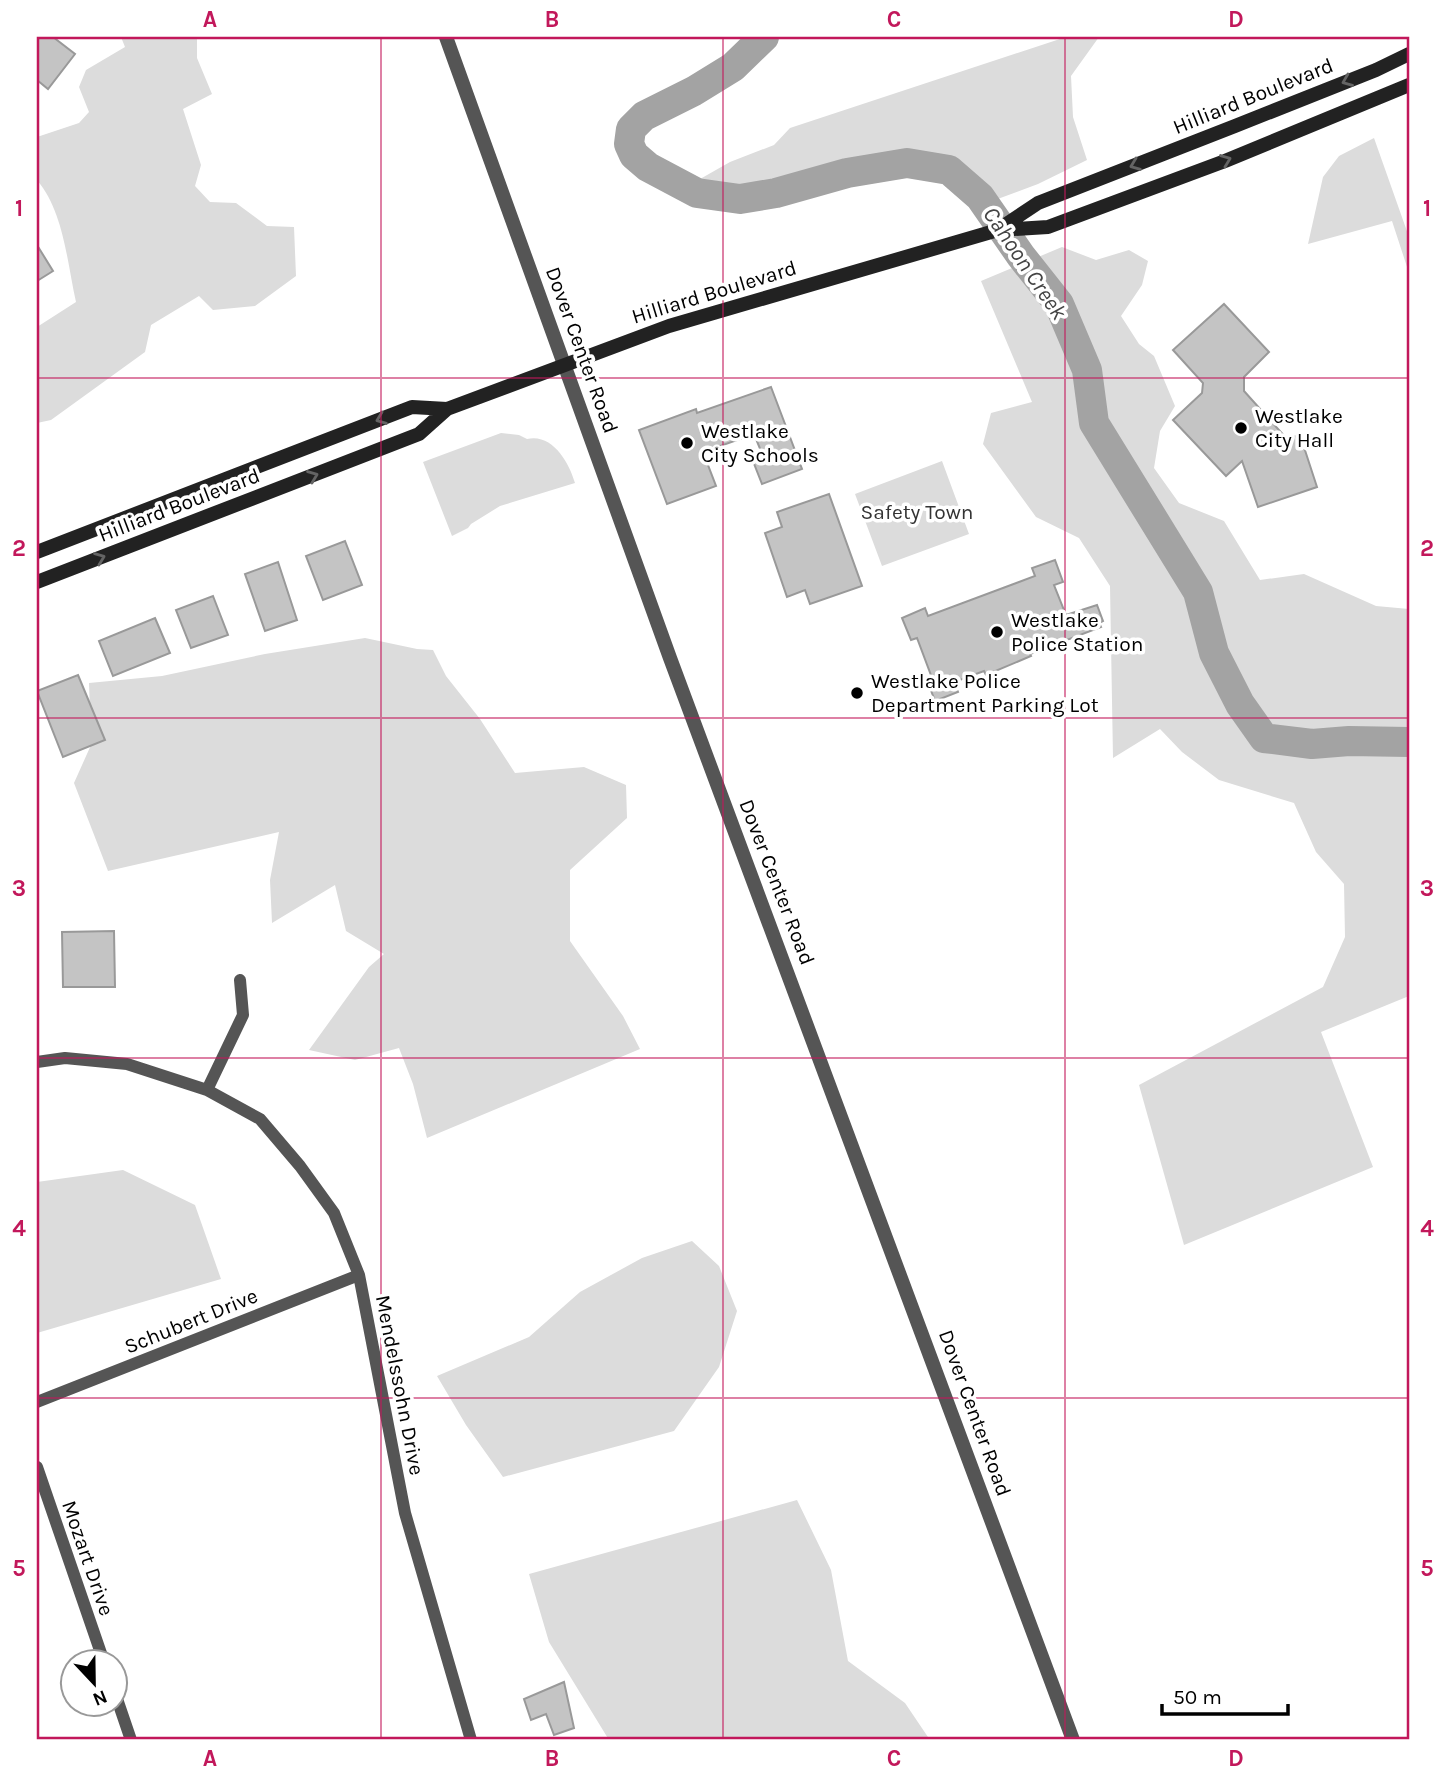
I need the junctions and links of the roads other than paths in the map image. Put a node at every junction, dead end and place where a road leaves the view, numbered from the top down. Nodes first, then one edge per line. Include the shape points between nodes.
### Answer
1 (446, 37) edge
2 (1409, 54) edge
3 (1409, 85) edge
4 (998, 230) junction
5 (565, 364) junction
6 (447, 409) junction
7 (37, 552) edge
8 (37, 582) edge
9 (240, 980) dead end
10 (37, 1062) edge
11 (206, 1090) junction
12 (359, 1275) junction
13 (37, 1402) edge
14 (37, 1467) edge
15 (100, 1648) edge
16 (124, 1718) edge
17 (131, 1740) edge
18 (471, 1740) edge
19 (1073, 1740) edge

1 - 5 street, Dover Center Road
2 -> 4 main road, Hilliard Boulevard via 1038,203
4 -> 3 main road, Hilliard Boulevard via 1048,227
4 - 5 main road, Hilliard Boulevard via 737,304
5 - 6 main road, Hilliard Boulevard
5 - 19 street, Dover Center Road
6 -> 7 main road, Hilliard Boulevard via 412,407
8 -> 6 main road, Hilliard Boulevard via 419,434
9 - 11 street via 243,1015
10 - 11 street, Mendelssohn Drive via 65,1058 127,1064
11 - 12 street, Mendelssohn Drive via 260,1119 300,1166 334,1213
12 - 13 street, Schubert Drive
12 - 18 street, Mendelssohn Drive via 405,1513
14 - 15 street, Mozart Drive
16 - 17 street

